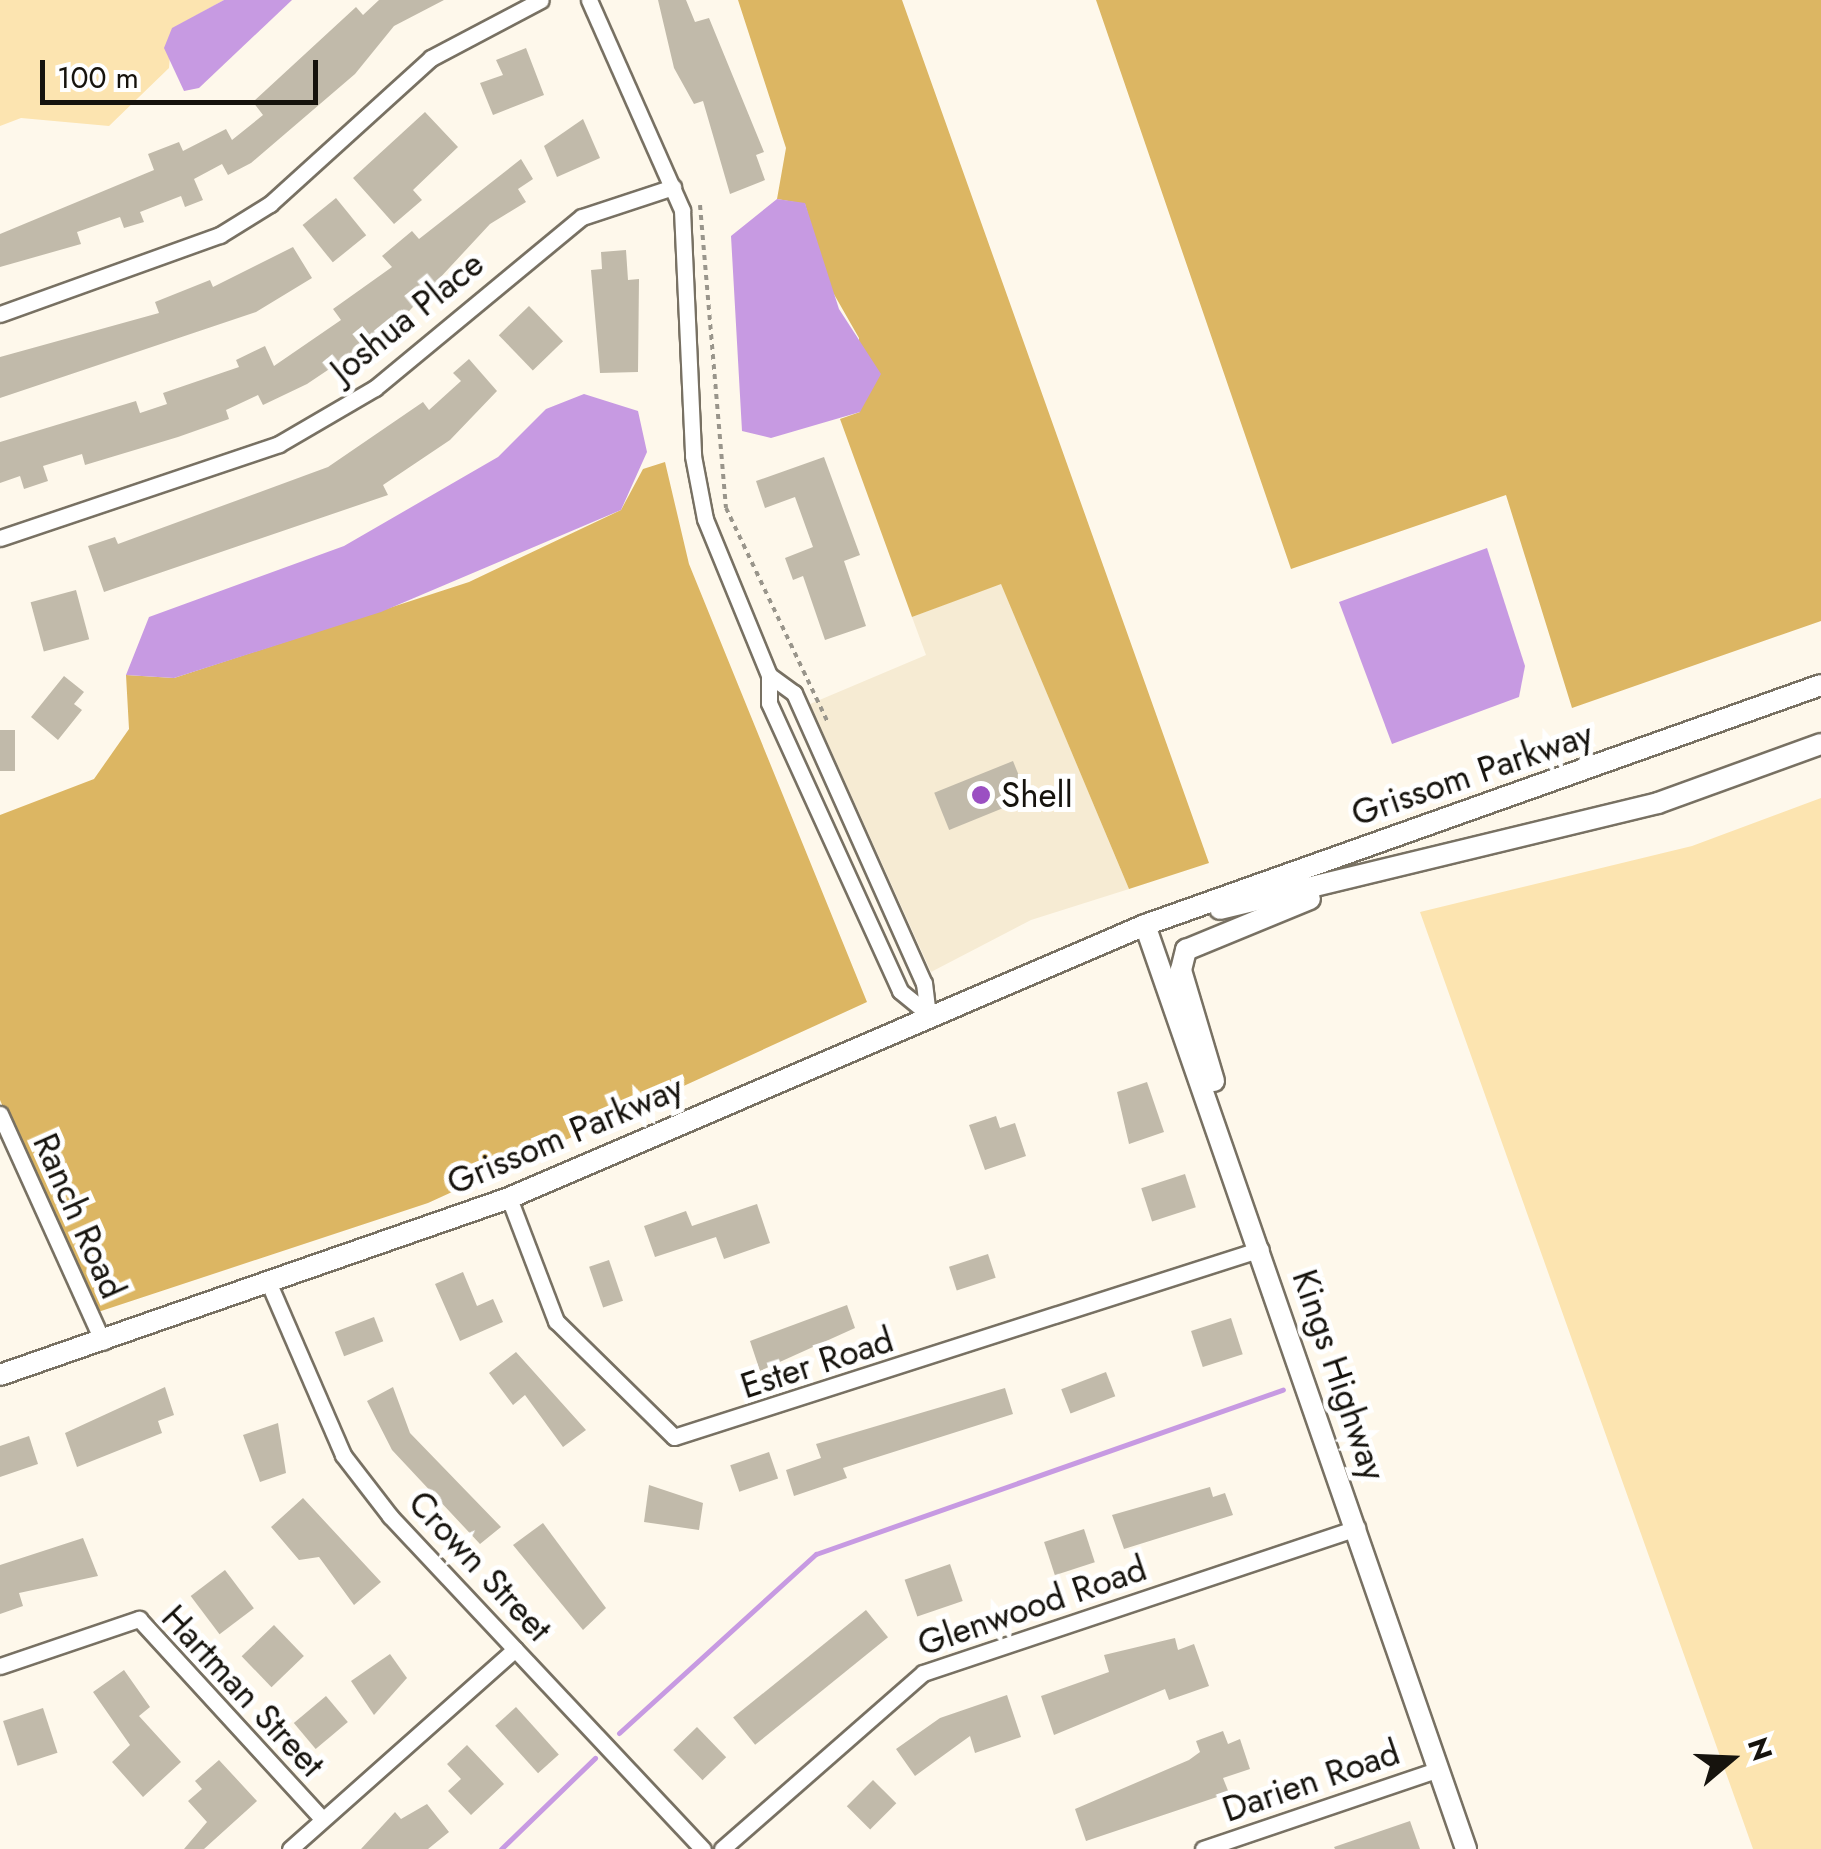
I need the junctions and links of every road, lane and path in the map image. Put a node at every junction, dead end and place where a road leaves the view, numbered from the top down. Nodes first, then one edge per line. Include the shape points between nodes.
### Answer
1 (541, 0) edge
2 (588, 0) edge
3 (673, 187) junction
4 (700, 204) dead end
5 (0, 314) edge
6 (0, 538) edge
7 (769, 675) junction
8 (1821, 685) edge
9 (834, 740) dead end
10 (1821, 744) edge
11 (1348, 880) junction
12 (1145, 925) junction
13 (928, 1014) junction
14 (0, 1114) edge
15 (1213, 1115) junction
16 (510, 1198) junction
17 (1261, 1249) junction
18 (270, 1286) junction
19 (103, 1342) junction
20 (0, 1375) edge
21 (1357, 1528) junction
22 (516, 1649) junction
23 (0, 1666) edge
24 (1439, 1770) junction
25 (322, 1819) junction
26 (290, 1849) edge
27 (703, 1849) edge
28 (722, 1849) edge
29 (1202, 1849) edge
30 (1466, 1849) edge

1 - 5 street via 430,58 270,204 220,235
2 - 3 street
3 - 6 street, Joshua Place via 567,227 375,388 279,444
3 - 7 street via 686,237 702,503
4 - 9 path via 726,508
7 - 13 street via 794,693 924,983
7 - 13 street via 769,703 900,992
8 - 12 main road, Grissom Parkway
10 - 11 main road, Grissom Parkway via 1658,803
11 - 12 main road, Grissom Parkway
11 - 15 main road via 1186,950 1181,970 1214,1080
12 - 13 main road, Grissom Parkway
12 - 15 main road, Kings Highway
13 - 16 main road, Grissom Parkway
14 - 19 street, Ranch Road
15 - 17 main road, Kings Highway
16 - 17 street, Ester Road via 556,1321 674,1437
16 - 18 main road, Grissom Parkway
17 - 21 main road, Kings Highway
18 - 19 main road, Grissom Parkway
18 - 22 street, Crown Street via 344,1455
19 - 20 main road, Grissom Parkway
21 - 24 main road, Kings Highway
21 - 28 street, Glenwood Road via 923,1673
22 - 25 street
22 - 27 street, Crown Street
23 - 25 street, Hartman Street via 139,1619
24 - 29 street, Darien Road
24 - 30 main road, Kings Highway
25 - 26 street

